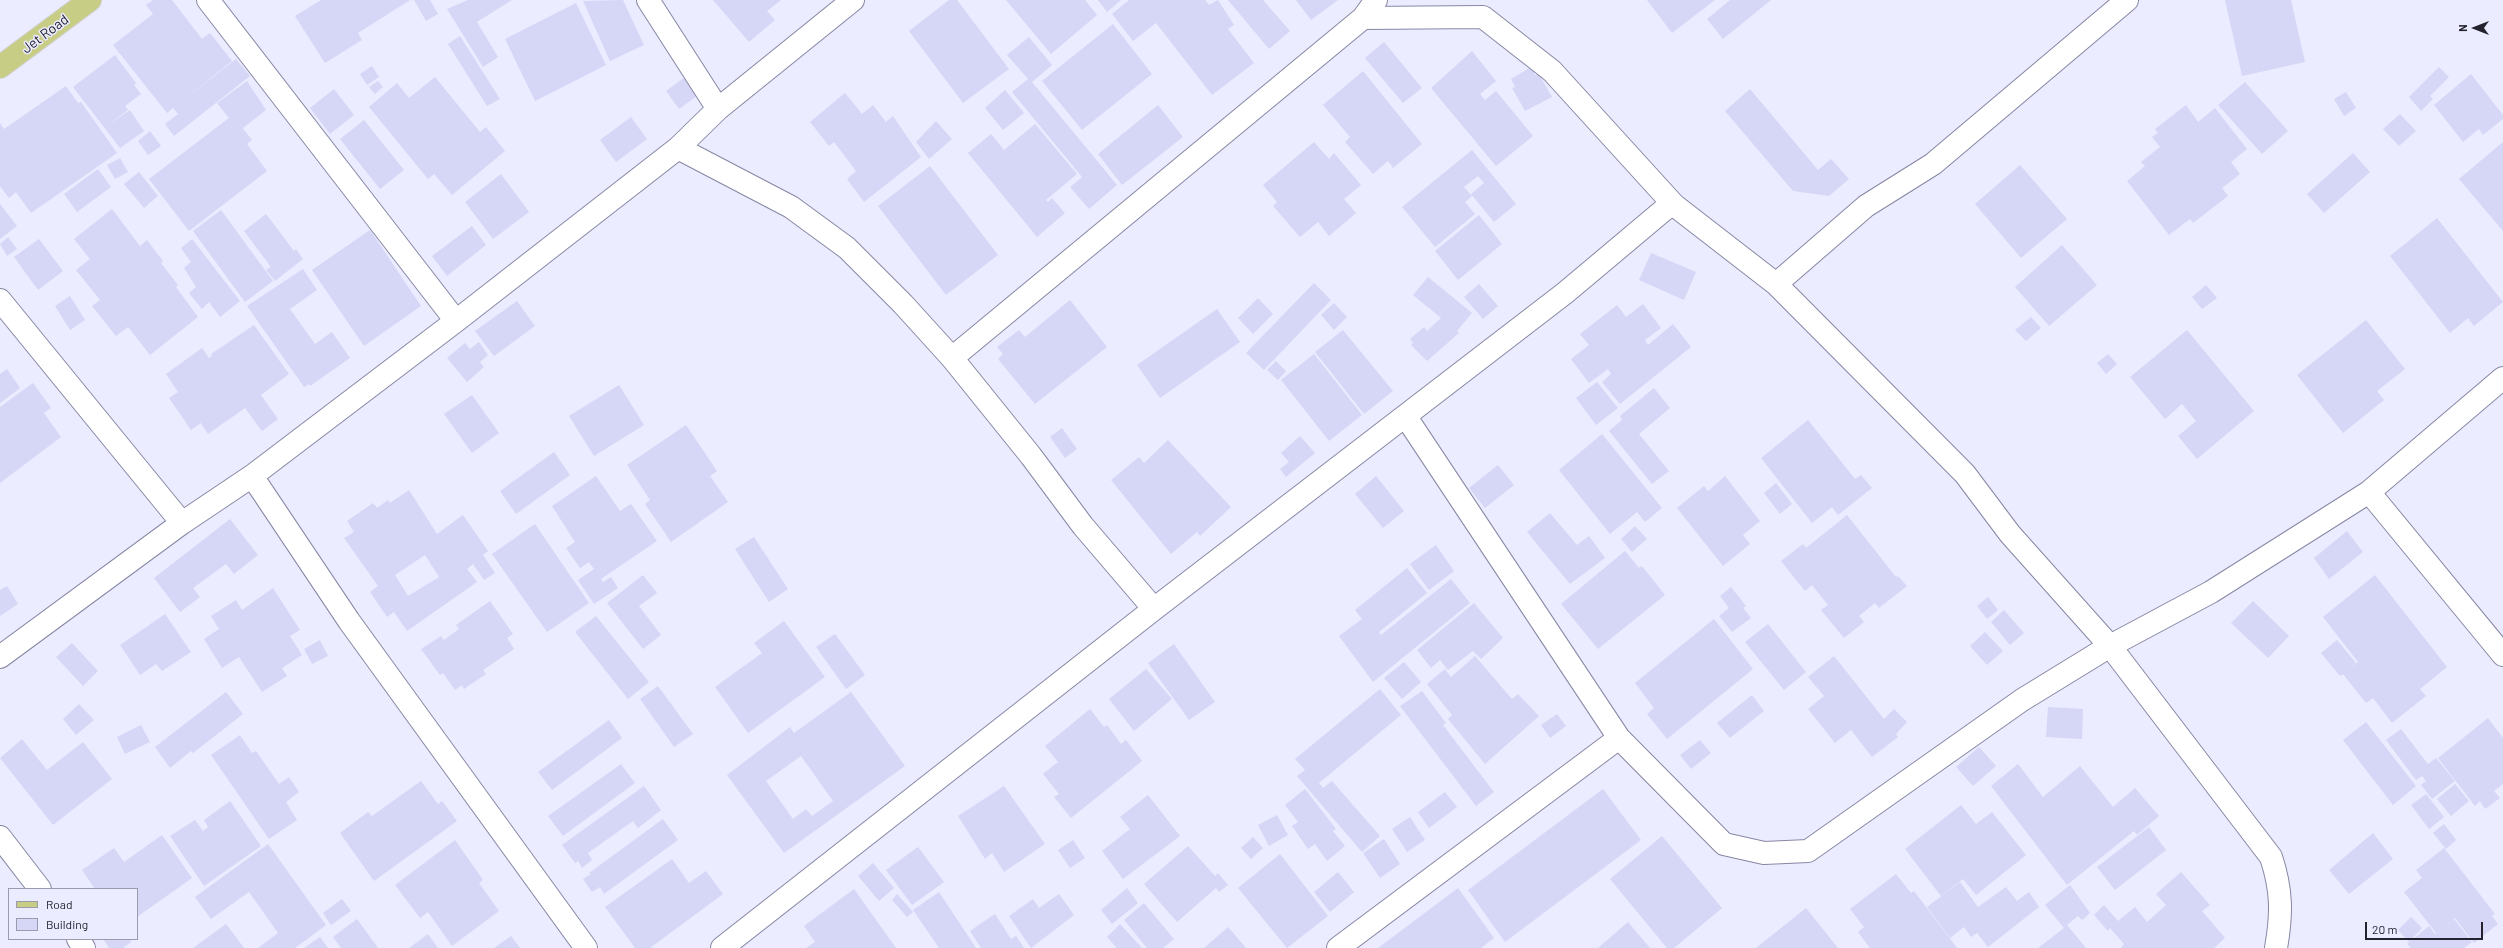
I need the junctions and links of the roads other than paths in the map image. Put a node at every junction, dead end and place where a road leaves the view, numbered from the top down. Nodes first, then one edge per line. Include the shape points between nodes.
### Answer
1 (208, 0) edge
2 (648, 0) edge
3 (853, 0) edge
4 (1376, 0) edge
5 (2127, 0) edge
6 (79, 4) edge
7 (1478, 8) edge
8 (1363, 18) junction
9 (0, 67) edge
10 (718, 109) junction
11 (678, 148) junction
12 (1674, 205) junction
13 (1776, 284) junction
14 (0, 300) edge
15 (456, 321) junction
16 (952, 358) junction
17 (2503, 378) edge
18 (1406, 417) junction
19 (252, 476) junction
20 (2369, 492) junction
21 (182, 523) junction
22 (1154, 609) junction
23 (2110, 646) junction
24 (2503, 655) edge
25 (0, 658) edge
26 (1619, 738) junction
27 (0, 837) edge
28 (39, 888) edge
29 (586, 948) edge
30 (722, 948) edge
31 (1338, 948) edge
32 (2276, 948) edge

1 - 15 street
2 - 10 street
3 - 10 street
4 - 8 street
5 - 13 street via 1933,164 1866,206
6 - 9 main road, Jet Road
7 - 8 street
7 - 12 street via 1552,71
8 - 16 street
10 - 11 street
11 - 15 street
11 - 16 street via 792,207 847,248
12 - 13 street
12 - 18 street via 1665,209 1565,293
13 - 23 street via 1965,474 2010,534
14 - 21 street
15 - 19 street
16 - 22 street via 1031,456 1083,526
17 - 20 street
18 - 22 street
18 - 26 street
19 - 21 street
19 - 29 street via 353,627
20 - 23 street via 2211,592
20 - 24 street
21 - 25 street
22 - 30 street
23 - 26 street via 2022,700 1808,851 1764,853 1724,844
23 - 32 street via 2271,857 2280,883 2281,920
26 - 31 street
27 - 28 street

